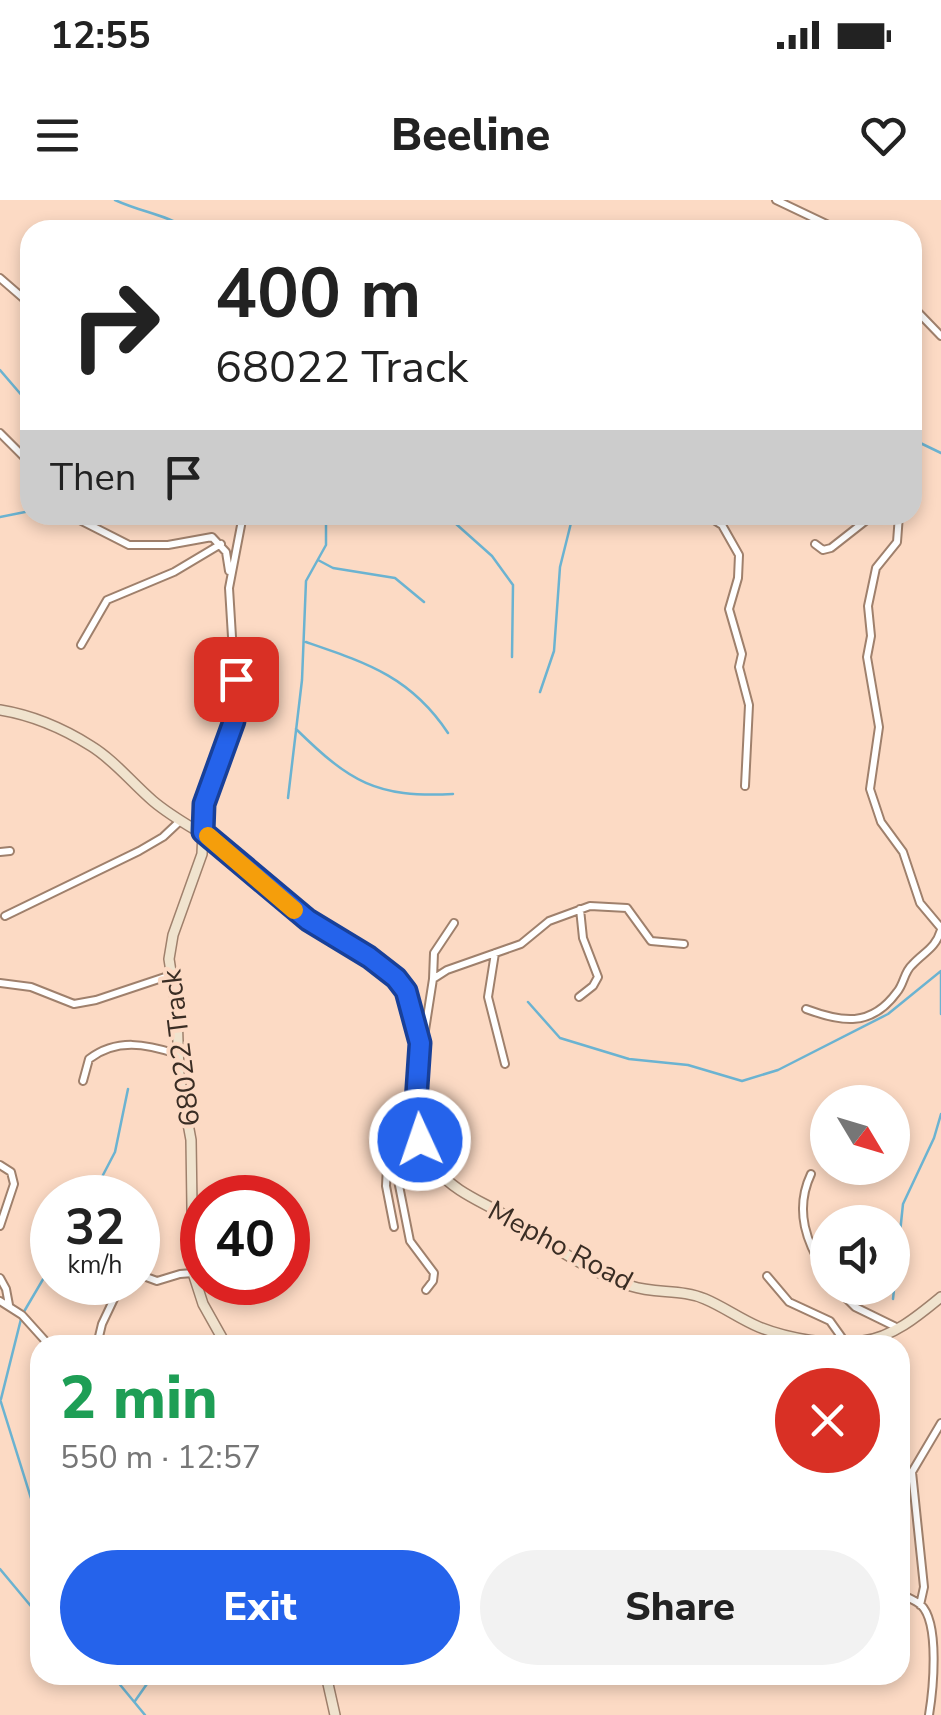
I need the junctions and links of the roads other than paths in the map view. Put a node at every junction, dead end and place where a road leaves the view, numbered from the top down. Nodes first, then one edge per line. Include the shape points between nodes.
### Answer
1 (776, 200) edge
2 (817, 220) edge
3 (0, 278) edge
4 (20, 295) edge
5 (922, 316) edge
6 (941, 336) edge
7 (0, 433) edge
8 (20, 454) edge
9 (90, 525) edge
10 (241, 525) edge
11 (721, 525) edge
12 (859, 525) edge
13 (898, 525) edge
14 (221, 544) junction
15 (815, 544) dead end
16 (230, 577) junction
17 (82, 644) dead end
18 (0, 710) edge
19 (744, 786) dead end
20 (180, 822) junction
21 (203, 832) junction
22 (10, 851) dead end
23 (0, 852) edge
24 (580, 909) junction
25 (4, 916) dead end
26 (454, 923) dead end
27 (941, 929) edge
28 (684, 944) dead end
29 (494, 953) junction
30 (171, 975) junction
31 (433, 979) junction
32 (0, 983) edge
33 (579, 997) dead end
34 (806, 1010) dead end
35 (177, 1054) junction
36 (421, 1056) junction
37 (505, 1064) dead end
38 (83, 1081) dead end
39 (416, 1102) junction
40 (389, 1135) junction
41 (0, 1165) edge
42 (192, 1175) edge
43 (810, 1178) edge
44 (0, 1226) edge
45 (394, 1227) dead end
46 (810, 1238) edge
47 (768, 1276) dead end
48 (0, 1278) edge
49 (426, 1290) dead end
50 (941, 1298) edge
51 (0, 1302) edge
52 (111, 1305) edge
53 (204, 1305) edge
54 (853, 1305) edge
55 (9, 1306) junction
56 (899, 1328) junction
57 (41, 1335) edge
58 (99, 1335) edge
59 (220, 1335) edge
60 (792, 1335) edge
61 (840, 1335) edge
62 (885, 1335) edge
63 (941, 1423) edge
64 (910, 1600) edge
65 (920, 1605) junction
66 (328, 1685) edge
67 (335, 1715) edge
68 (929, 1715) edge

1 - 2 street
3 - 4 street
5 - 6 street
7 - 8 street
9 - 14 street via 129,545 205,536
10 - 16 street, 68022 Track
11 - 19 street via 739,556 729,609 749,705
12 - 15 street via 830,548
13 - 27 street via 897,542 874,573 868,606 867,657 879,727 870,794 880,822 903,852 920,903
14 - 16 street
14 - 17 street via 111,597
16 - 21 street, 68022 Track via 236,702 204,804
18 - 20 street, Mepho Road via 92,746
20 - 21 street, Mepho Road
20 - 25 street via 139,851
21 - 30 street, 68022 Track via 170,944
21 - 36 street, Mepho Road via 308,920 396,978 406,991
22 - 23 street
24 - 28 street via 621,906 652,941
24 - 29 street
24 - 33 street via 582,938 598,977
26 - 31 street via 434,953
27 - 34 street via 898,992 873,1012 846,1022
29 - 31 street
29 - 37 street via 488,997
30 - 32 street via 74,1004
30 - 35 street, 68022 Track
31 - 36 street
35 - 38 street via 140,1044 115,1046 89,1059
35 - 42 street, 68022 Track
36 - 39 street, Mepho Road
39 - 40 street via 397,1116
39 - 60 street, Mepho Road via 420,1140 447,1180 565,1254 632,1286 704,1298 762,1328
40 - 45 street via 386,1178
40 - 49 street via 410,1240 434,1273
41 - 44 street via 14,1184
43 - 46 street via 802,1217
47 - 61 street via 789,1302 830,1322
48 - 55 street
50 - 56 street, Mepho Road
51 - 55 street
52 - 58 street
53 - 59 street, 68022 Track
54 - 56 street
55 - 57 street
56 - 62 street, Mepho Road
63 - 65 street via 912,1472 924,1587
64 - 65 street
65 - 68 street via 934,1665
66 - 67 street

